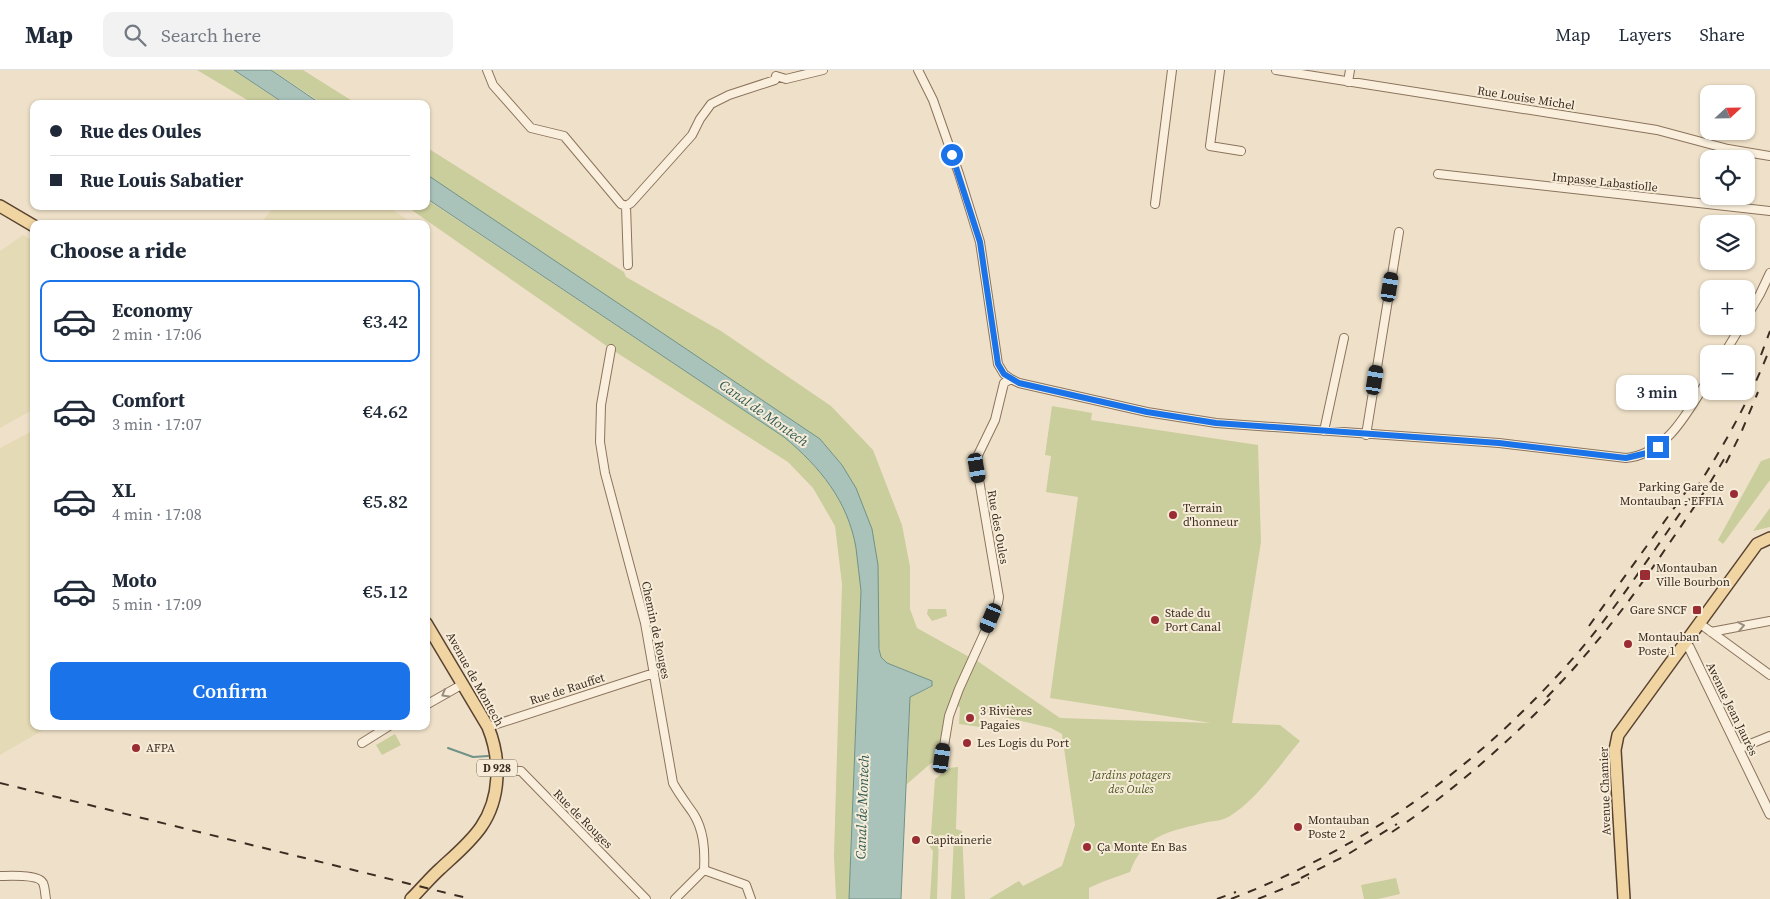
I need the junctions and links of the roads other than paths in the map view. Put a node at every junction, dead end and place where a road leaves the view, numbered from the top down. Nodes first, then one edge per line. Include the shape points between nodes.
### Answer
1 (487, 70) edge
2 (823, 70) edge
3 (918, 70) edge
4 (1172, 70) edge
5 (1220, 70) edge
6 (1276, 70) edge
7 (1350, 70) edge
8 (776, 73) edge
9 (1348, 82) junction
10 (1241, 151) dead end
11 (1770, 156) edge
12 (1438, 174) dead end
13 (1155, 204) dead end
14 (0, 206) edge
15 (626, 206) junction
16 (1770, 211) edge
17 (30, 224) edge
18 (1399, 232) dead end
19 (628, 265) dead end
20 (1770, 273) edge
21 (1755, 303) edge
22 (1344, 338) dead end
23 (611, 349) dead end
24 (1011, 379) junction
25 (1700, 392) edge
26 (1324, 432) junction
27 (1366, 435) junction
28 (1770, 538) edge
29 (1770, 620) edge
30 (1699, 623) junction
31 (430, 630) edge
32 (1711, 632) junction
33 (1684, 643) junction
34 (654, 673) junction
35 (1770, 675) edge
36 (463, 684) junction
37 (430, 703) edge
38 (488, 727) junction
39 (383, 730) edge
40 (1770, 736) edge
41 (362, 743) dead end
42 (1738, 749) junction
43 (939, 762) dead end
44 (498, 770) junction
45 (1770, 814) edge
46 (704, 870) junction
47 (0, 876) edge
48 (46, 899) edge
49 (411, 899) edge
50 (646, 899) edge
51 (674, 899) edge
52 (751, 899) edge
53 (1624, 899) edge

1 - 15 street via 493,85 531,128 564,136 620,204
2 - 8 street via 786,79
3 - 24 street via 933,100 980,242 998,364
4 - 13 street
5 - 10 street via 1210,146
6 - 9 street, Rue Louise Michel
7 - 9 street
8 - 15 street via 776,80 710,104 692,135
9 - 11 street, Rue Louise Michel via 1656,130 1728,149
12 - 16 street, Impasse Labastiolle
14 - 17 main road
15 - 19 street
18 - 27 street
20 - 21 street
22 - 26 street
23 - 34 street, Chemin de Rouges via 601,405 600,442
24 - 26 street via 1147,412 1216,423
24 - 43 street, Rue des Oules via 1004,383 994,420 978,455 977,468 999,597 959,689
25 - 27 street via 1685,416 1658,447 1633,457 1499,443
26 - 27 street
28 - 30 main road, Avenue Chamier via 1757,544
32 -> 29 street
30 - 32 street
30 - 33 main road, Avenue Chamier
31 - 36 main road, Avenue de Montech / D 928
32 - 35 street
33 - 42 street, Avenue Jean Jaurès via 1689,647
33 - 53 main road, Avenue Chamier via 1617,741
34 - 38 street, Rue de Rauffet
34 - 46 street, Chemin de Rouges via 673,784 701,829
36 -> 37 street
36 - 38 main road, Avenue de Montech / D 928
38 - 44 main road, Avenue de Montech / D 928
39 - 41 street
40 - 42 street
42 - 45 street, Avenue Jean Jaurès
44 - 49 main road, Avenue de Montech / D 928 via 490,809 481,828
44 - 50 street, Rue de Rouges via 521,771
46 - 51 street
46 - 52 street via 746,885
47 - 48 street via 39,879

